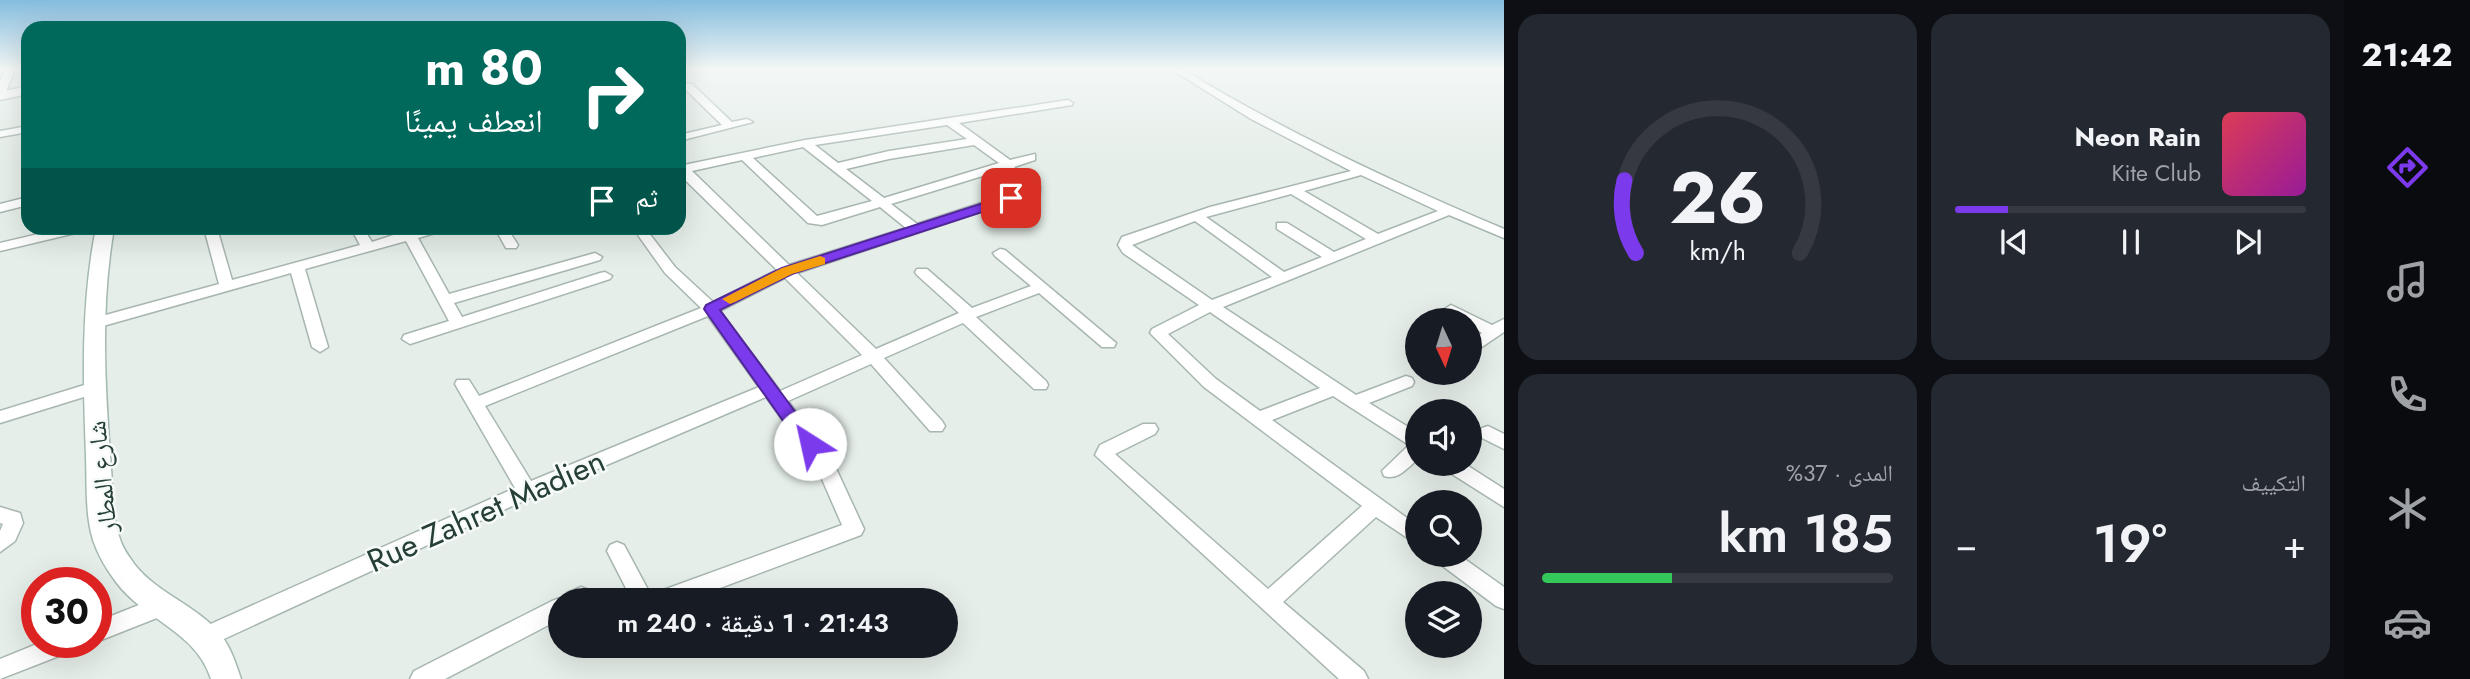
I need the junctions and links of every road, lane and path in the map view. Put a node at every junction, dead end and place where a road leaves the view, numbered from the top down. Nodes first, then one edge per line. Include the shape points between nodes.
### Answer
1 (703, 101) edge
2 (1230, 101) edge
3 (1068, 103) dead end
4 (948, 120) junction
5 (747, 122) dead end
6 (730, 126) junction
7 (21, 130) edge
8 (2, 134) dead end
9 (686, 136) edge
10 (978, 142) junction
11 (805, 143) junction
12 (746, 157) junction
13 (1031, 157) dead end
14 (1007, 165) junction
15 (837, 167) junction
16 (686, 169) edge
17 (1360, 172) junction
18 (686, 175) edge
19 (1292, 189) junction
20 (21, 203) edge
21 (881, 204) junction
22 (0, 208) edge
23 (1449, 211) junction
24 (1196, 216) junction
25 (1504, 222) edge
26 (1477, 223) junction
27 (1282, 226) dead end
28 (918, 230) junction
29 (1504, 234) edge
30 (50, 235) edge
31 (104, 235) edge
32 (212, 235) edge
33 (361, 235) edge
34 (407, 235) edge
35 (411, 235) edge
36 (505, 235) edge
37 (644, 235) edge
38 (1376, 239) junction
39 (511, 245) dead end
40 (0, 247) edge
41 (368, 247) junction
42 (1000, 253) dead end
43 (595, 257) dead end
44 (1332, 257) junction
45 (297, 268) junction
46 (787, 271) junction
47 (922, 272) dead end
48 (605, 276) dead end
49 (1283, 278) junction
50 (227, 288) junction
51 (1040, 288) junction
52 (447, 300) junction
53 (1212, 308) junction
54 (711, 309) junction
55 (968, 315) junction
56 (457, 322) junction
57 (96, 324) junction
58 (1498, 328) edge
59 (410, 339) dead end
60 (1482, 341) edge
61 (1108, 344) dead end
62 (320, 347) dead end
63 (872, 355) junction
64 (1405, 382) edge
65 (463, 384) dead end
66 (1040, 385) dead end
67 (94, 388) junction
68 (1334, 389) junction
69 (773, 394) junction
70 (1355, 402) junction
71 (477, 403) junction
72 (0, 417) edge
73 (1257, 418) junction
74 (936, 426) dead end
75 (1149, 429) dead end
76 (1405, 434) edge
77 (1405, 459) edge
78 (1391, 471) dead end
79 (1470, 476) edge
80 (527, 491) junction
81 (1503, 497) edge
82 (1374, 507) junction
83 (0, 515) edge
84 (1405, 528) edge
85 (0, 542) edge
86 (617, 551) dead end
87 (1460, 567) edge
88 (637, 588) edge
89 (695, 588) edge
90 (1504, 599) edge
91 (1268, 602) junction
92 (159, 607) junction
93 (548, 614) edge
94 (112, 626) edge
95 (205, 637) junction
96 (30, 658) edge
97 (0, 670) edge
98 (221, 677) edge
99 (422, 679) edge
100 (1356, 679) edge

1 - 6 street
2 - 17 street
3 - 4 street
4 - 10 street
4 - 11 street
5 - 6 street
6 - 9 street
7 - 8 street
10 - 14 street
10 - 15 street
11 - 12 street
11 - 15 street
12 - 16 street
12 - 21 street via 813,220
13 - 14 street
14 - 21 street
14 - 28 street via 1036,189
15 - 21 street
17 - 19 street
17 - 23 street
18 - 46 street
19 - 24 street
19 - 38 street
20 - 22 street
21 - 28 street
23 - 26 street
23 - 38 street
24 - 49 street
24 - 53 street via 1127,240 1125,245
25 - 26 street
26 - 29 street
27 - 44 street
28 - 46 street
30 - 40 street
31 - 57 street, شارع المطار via 97,266
32 - 50 street
33 - 41 street
34 - 41 street
35 - 52 street
36 - 39 street
37 - 54 street via 670,270
38 - 44 street
41 - 45 street
42 - 51 street
43 - 52 street
44 - 49 street
45 - 50 street
45 - 62 street
46 - 54 street
46 - 63 street
47 - 55 street
48 - 56 street
49 - 53 street
50 - 57 street
51 - 55 street, Rue Zahret Madien
51 - 61 street
52 - 56 street
53 - 68 street
53 - 73 street via 1158,333 1210,383
54 - 69 street
54 - 71 street
55 - 63 street, Rue Zahret Madien
55 - 66 street
56 - 59 street
57 - 67 street, شارع المطار
58 - 60 street
63 - 69 street, Rue Zahret Madien
63 - 74 street
64 - 70 street
65 - 71 street
67 - 72 street
67 - 92 street, شارع المطار via 107,542 128,577
68 - 70 street
68 - 73 street
69 - 80 street, Rue Zahret Madien
69 - 89 street via 826,467 854,529
70 - 76 street
71 - 80 street
73 - 82 street
75 - 91 street via 1104,455
77 - 78 street
79 - 81 street
80 - 95 street, Rue Zahret Madien
82 - 84 street
82 - 91 street
83 - 85 street via 13,519 14,525
86 - 88 street
87 - 90 street
91 - 100 street
92 - 94 street
92 - 95 street, شارع المطار via 178,614
93 - 99 street
95 - 98 street, شارع المطار
96 - 97 street

